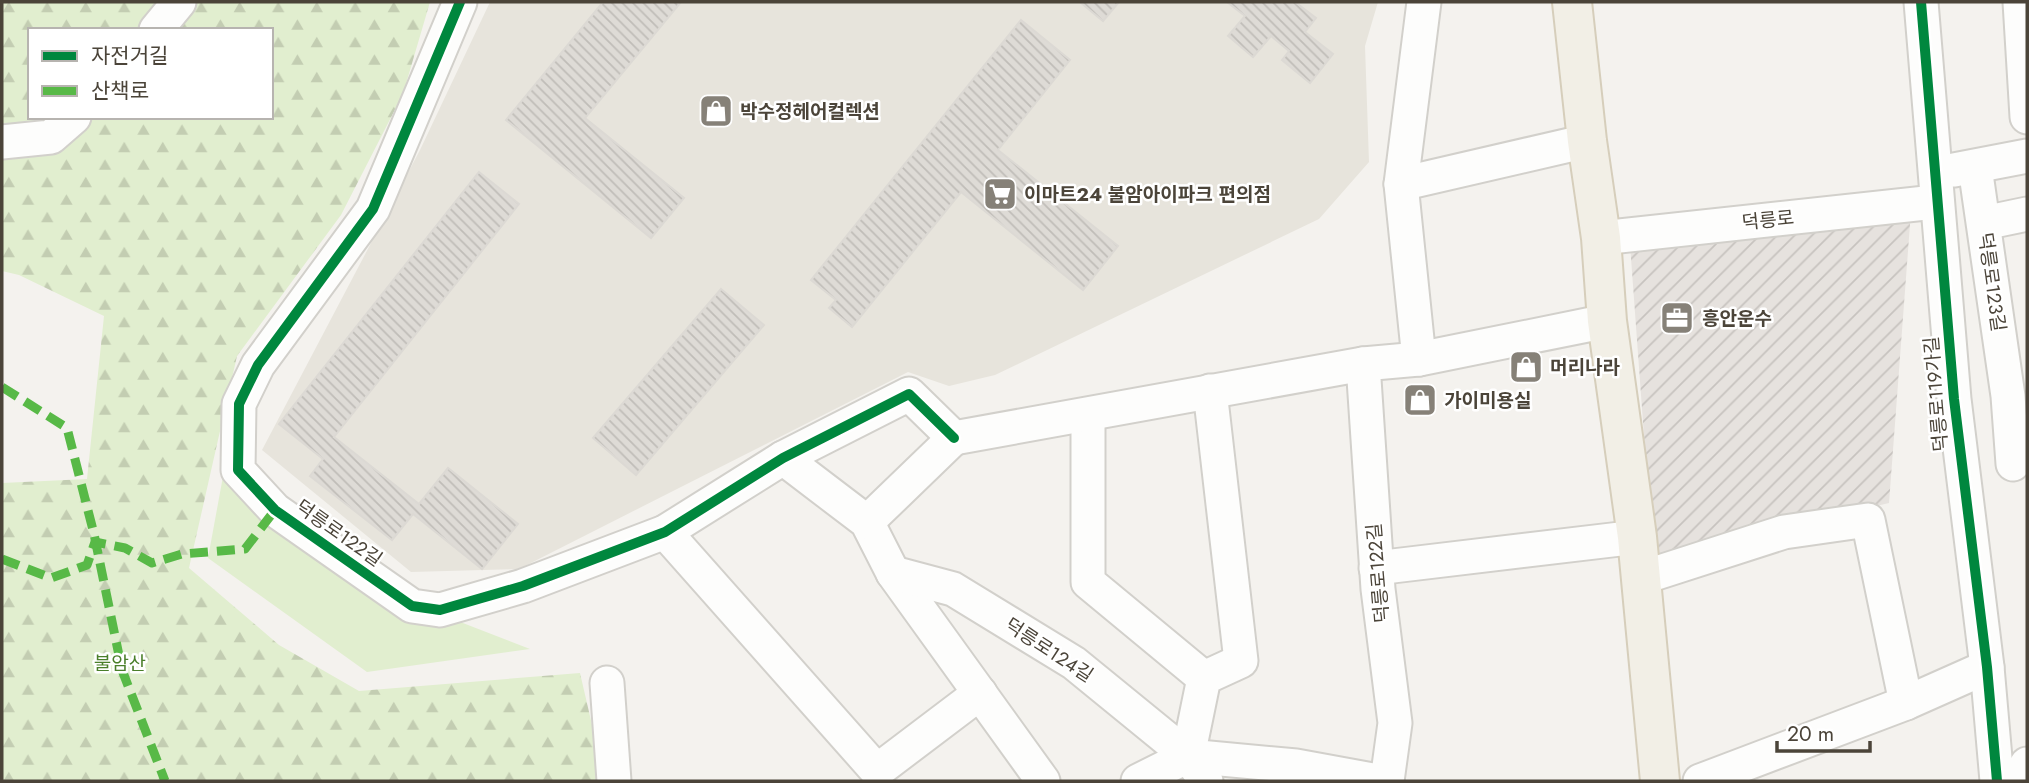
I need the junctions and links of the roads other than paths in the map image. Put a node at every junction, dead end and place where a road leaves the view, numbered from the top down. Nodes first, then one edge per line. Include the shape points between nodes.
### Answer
1 (179, 2) edge
2 (460, 2) edge
3 (1424, 2) edge
4 (1572, 2) edge
5 (1921, 2) edge
6 (2020, 2) edge
7 (158, 28) edge
8 (2027, 117) edge
9 (72, 119) edge
10 (1587, 141) junction
11 (2, 142) edge
12 (2027, 156) edge
13 (1975, 167) junction
14 (1401, 184) junction
15 (1935, 187) junction
16 (2027, 214) edge
17 (1984, 223) junction
18 (1601, 238) junction
19 (1607, 321) junction
20 (2014, 340) edge
21 (1949, 341) junction
22 (1419, 359) junction
23 (1363, 364) junction
24 (1210, 391) junction
25 (1088, 415) junction
26 (954, 438) junction
27 (783, 458) junction
28 (2020, 463) edge
29 (1960, 464) junction
30 (867, 522) junction
31 (665, 533) junction
32 (1637, 537) junction
33 (1376, 568) junction
34 (893, 573) junction
35 (1641, 578) junction
36 (1987, 667) junction
37 (1204, 678) junction
38 (607, 684) dead end
39 (981, 693) junction
40 (1906, 703) junction
41 (2027, 764) edge
42 (1197, 769) edge
43 (614, 781) edge
44 (1043, 781) edge
45 (1138, 781) edge
46 (1378, 781) edge
47 (1387, 781) edge
48 (1660, 781) edge
49 (1700, 781) edge
50 (1997, 781) edge
51 (2016, 781) edge

1 - 7 street
2 - 31 street, 덕릉로122길 via 373,209 258,365 239,404 238,470 275,510 412,606 440,610 523,586
3 - 14 street
4 - 10 main road
5 - 15 street, 덕릉로119가길
6 - 8 street
9 - 11 street via 51,137
10 - 14 street
10 - 18 main road
12 - 13 street
13 - 15 street
13 - 17 street, 덕릉로123길
14 - 22 street
15 - 18 street, 덕릉로
15 - 21 street, 덕릉로119가길
16 - 17 street, 덕릉로123길
17 - 20 street, 덕릉로123길
18 - 19 main road
19 - 22 street
19 - 32 main road
20 - 21 street, 덕릉로123길
20 - 28 street, 덕릉로123길
21 - 29 street, 덕릉로119가길
22 - 23 street
23 - 24 street
23 - 33 street, 덕릉로122길
24 - 25 street
24 - 37 street via 1241,661
25 - 26 street
25 - 37 street via 1088,582
26 - 27 street, 덕릉로122길 via 909,394
26 - 30 street
27 - 30 street
27 - 31 street, 덕릉로122길
28 - 29 street, 덕릉로123길
29 - 36 street, 덕릉로119가길
30 - 34 street
31 - 39 street via 877,771
32 - 33 street
32 - 35 main road
33 - 47 street, 덕릉로122길 via 1395,723
34 - 39 street
34 - 42 street, 덕릉로124길 via 953,589 1074,663
35 - 40 street via 1783,532 1868,520
35 - 48 main road
36 - 40 street
36 - 50 street, 덕릉로119가길
37 - 42 street
38 - 43 street
39 - 44 street
40 - 49 street
41 - 51 street
42 - 45 street
42 - 46 street via 1296,766

